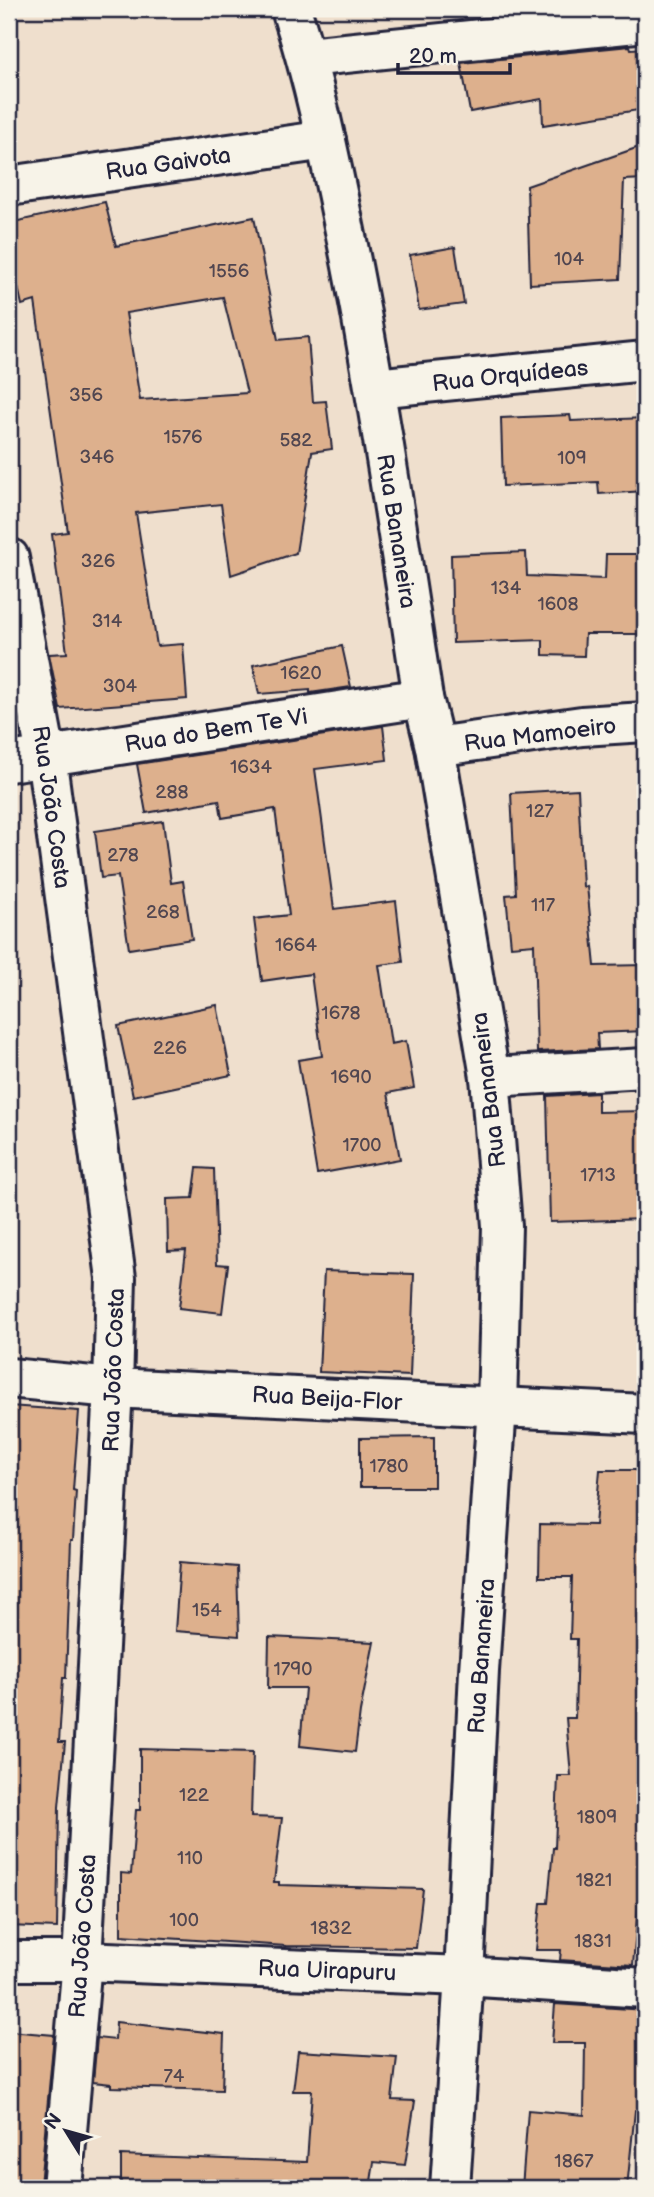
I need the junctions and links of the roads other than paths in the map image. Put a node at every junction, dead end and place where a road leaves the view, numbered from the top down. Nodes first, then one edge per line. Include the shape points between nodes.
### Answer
1 (291, 9) edge
2 (645, 22) edge
3 (307, 57) junction
4 (326, 140) junction
5 (9, 186) edge
6 (645, 362) edge
7 (375, 388) junction
8 (9, 558) edge
9 (423, 698) junction
10 (645, 722) edge
11 (435, 747) junction
12 (46, 755) junction
13 (9, 762) edge
14 (645, 1068) edge
15 (490, 1077) junction
16 (9, 1378) edge
17 (113, 1388) junction
18 (497, 1406) junction
19 (645, 1414) edge
20 (9, 1961) edge
21 (82, 1961) junction
22 (464, 1976) junction
23 (645, 1987) edge
24 (62, 2188) edge
25 (450, 2188) edge

1 - 3 street, Rua Bananeira
2 - 3 street
3 - 4 street, Rua Bananeira
4 - 5 street, Rua Gaivota
4 - 7 street, Rua Bananeira
6 - 7 street, Rua Orquídeas
7 - 9 street, Rua Bananeira
8 - 12 street, Rua João Costa
9 - 11 street, Rua Bananeira
9 - 12 street, Rua do Bem Te Vi
10 - 11 street, Rua Mamoeiro
11 - 15 street, Rua Bananeira
12 - 13 street, Rua do Bem Te Vi
12 - 17 street, Rua João Costa via 116,1278
14 - 15 street
15 - 18 street, Rua Bananeira via 502,1226
16 - 17 street, Rua Beija-Flor
17 - 18 street, Rua Beija-Flor
17 - 21 street, Rua João Costa
18 - 19 street, Rua Beija-Flor
18 - 22 street, Rua Bananeira
20 - 21 street, Rua Uirapuru
21 - 22 street, Rua Uirapuru
21 - 24 street, Rua João Costa
22 - 23 street, Rua Uirapuru
22 - 25 street, Rua Bananeira

